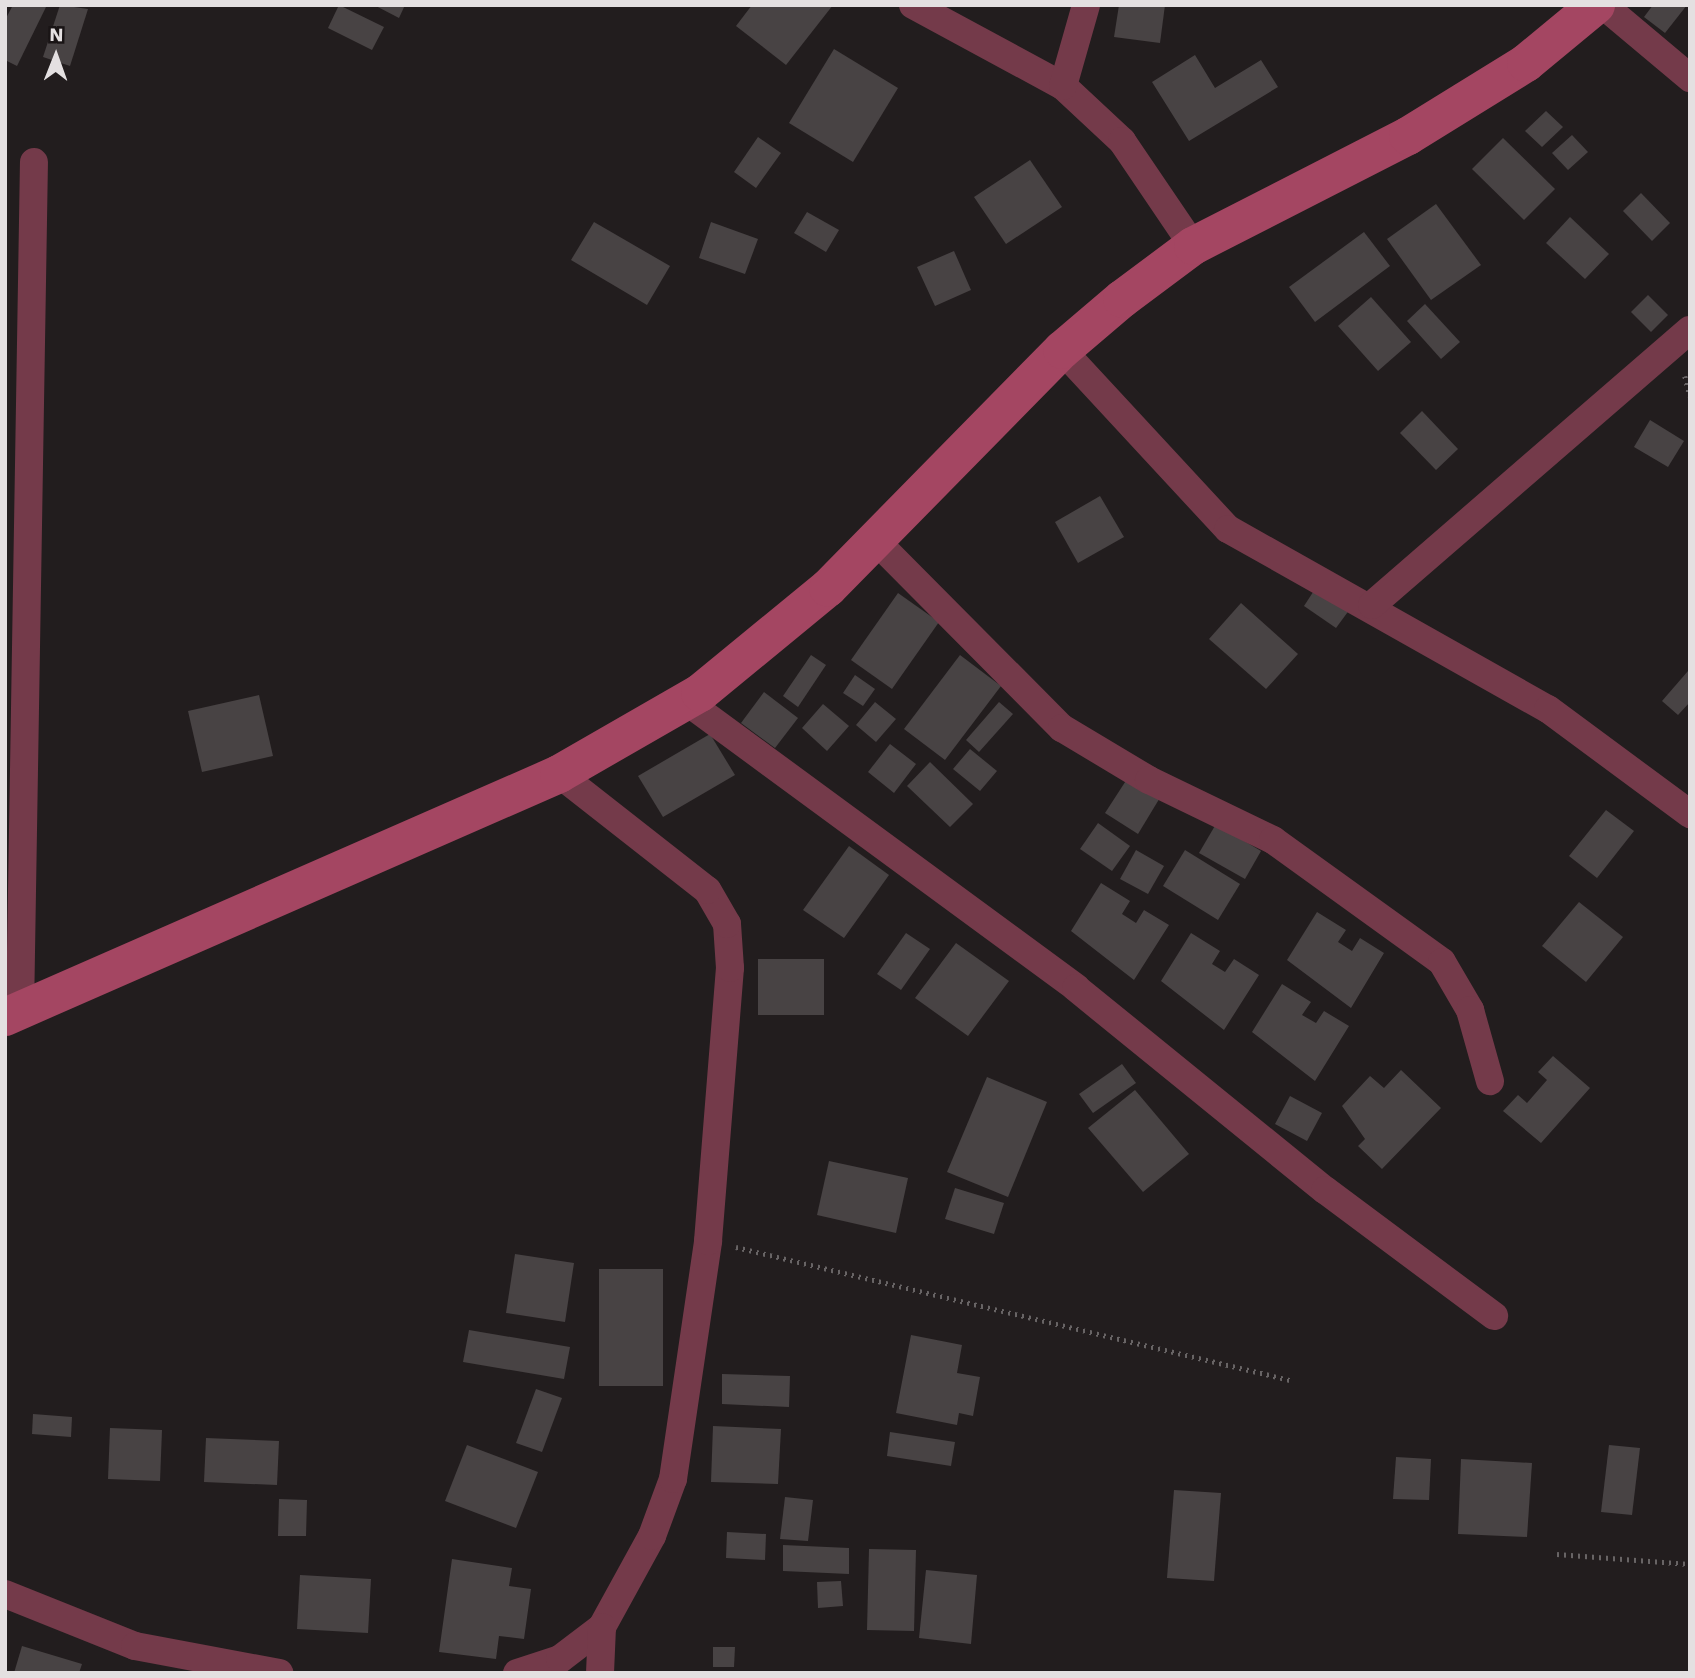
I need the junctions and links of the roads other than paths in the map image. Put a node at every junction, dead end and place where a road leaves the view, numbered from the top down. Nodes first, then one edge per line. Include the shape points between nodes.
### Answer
1 (913, 5) edge
2 (1086, 5) edge
3 (1596, 5) edge
4 (1603, 5) edge
5 (1690, 78) edge
6 (1063, 86) junction
7 (34, 162) dead end
8 (1193, 246) junction
9 (1690, 330) edge
10 (1062, 350) junction
11 (876, 541) junction
12 (1372, 605) junction
13 (686, 701) junction
14 (559, 774) junction
15 (1690, 814) edge
16 (12, 1015) edge
17 (1490, 1081) dead end
18 (1494, 1316) dead end
19 (5, 1594) edge
20 (602, 1628) junction
21 (270, 1672) edge
22 (279, 1673) edge
23 (517, 1673) edge
24 (600, 1673) edge

1 - 6 street
2 - 6 street
3 - 8 street via 1525,63 1408,136
4 - 5 street
6 - 8 street via 1122,141
7 - 16 street
8 - 10 street
9 - 12 street
10 - 11 street
10 - 12 street via 1228,529
11 - 13 street
11 - 17 street via 1062,728 1149,780 1273,840 1442,962 1469,1010
12 - 15 street via 1548,709
13 - 14 street
13 - 18 street via 1076,988 1325,1191
14 - 16 street
14 - 20 street via 708,890 727,924 730,968 708,1241 673,1479 652,1536
19 - 21 street via 135,1646
20 - 23 street via 560,1660
20 - 24 street
21 - 22 street

